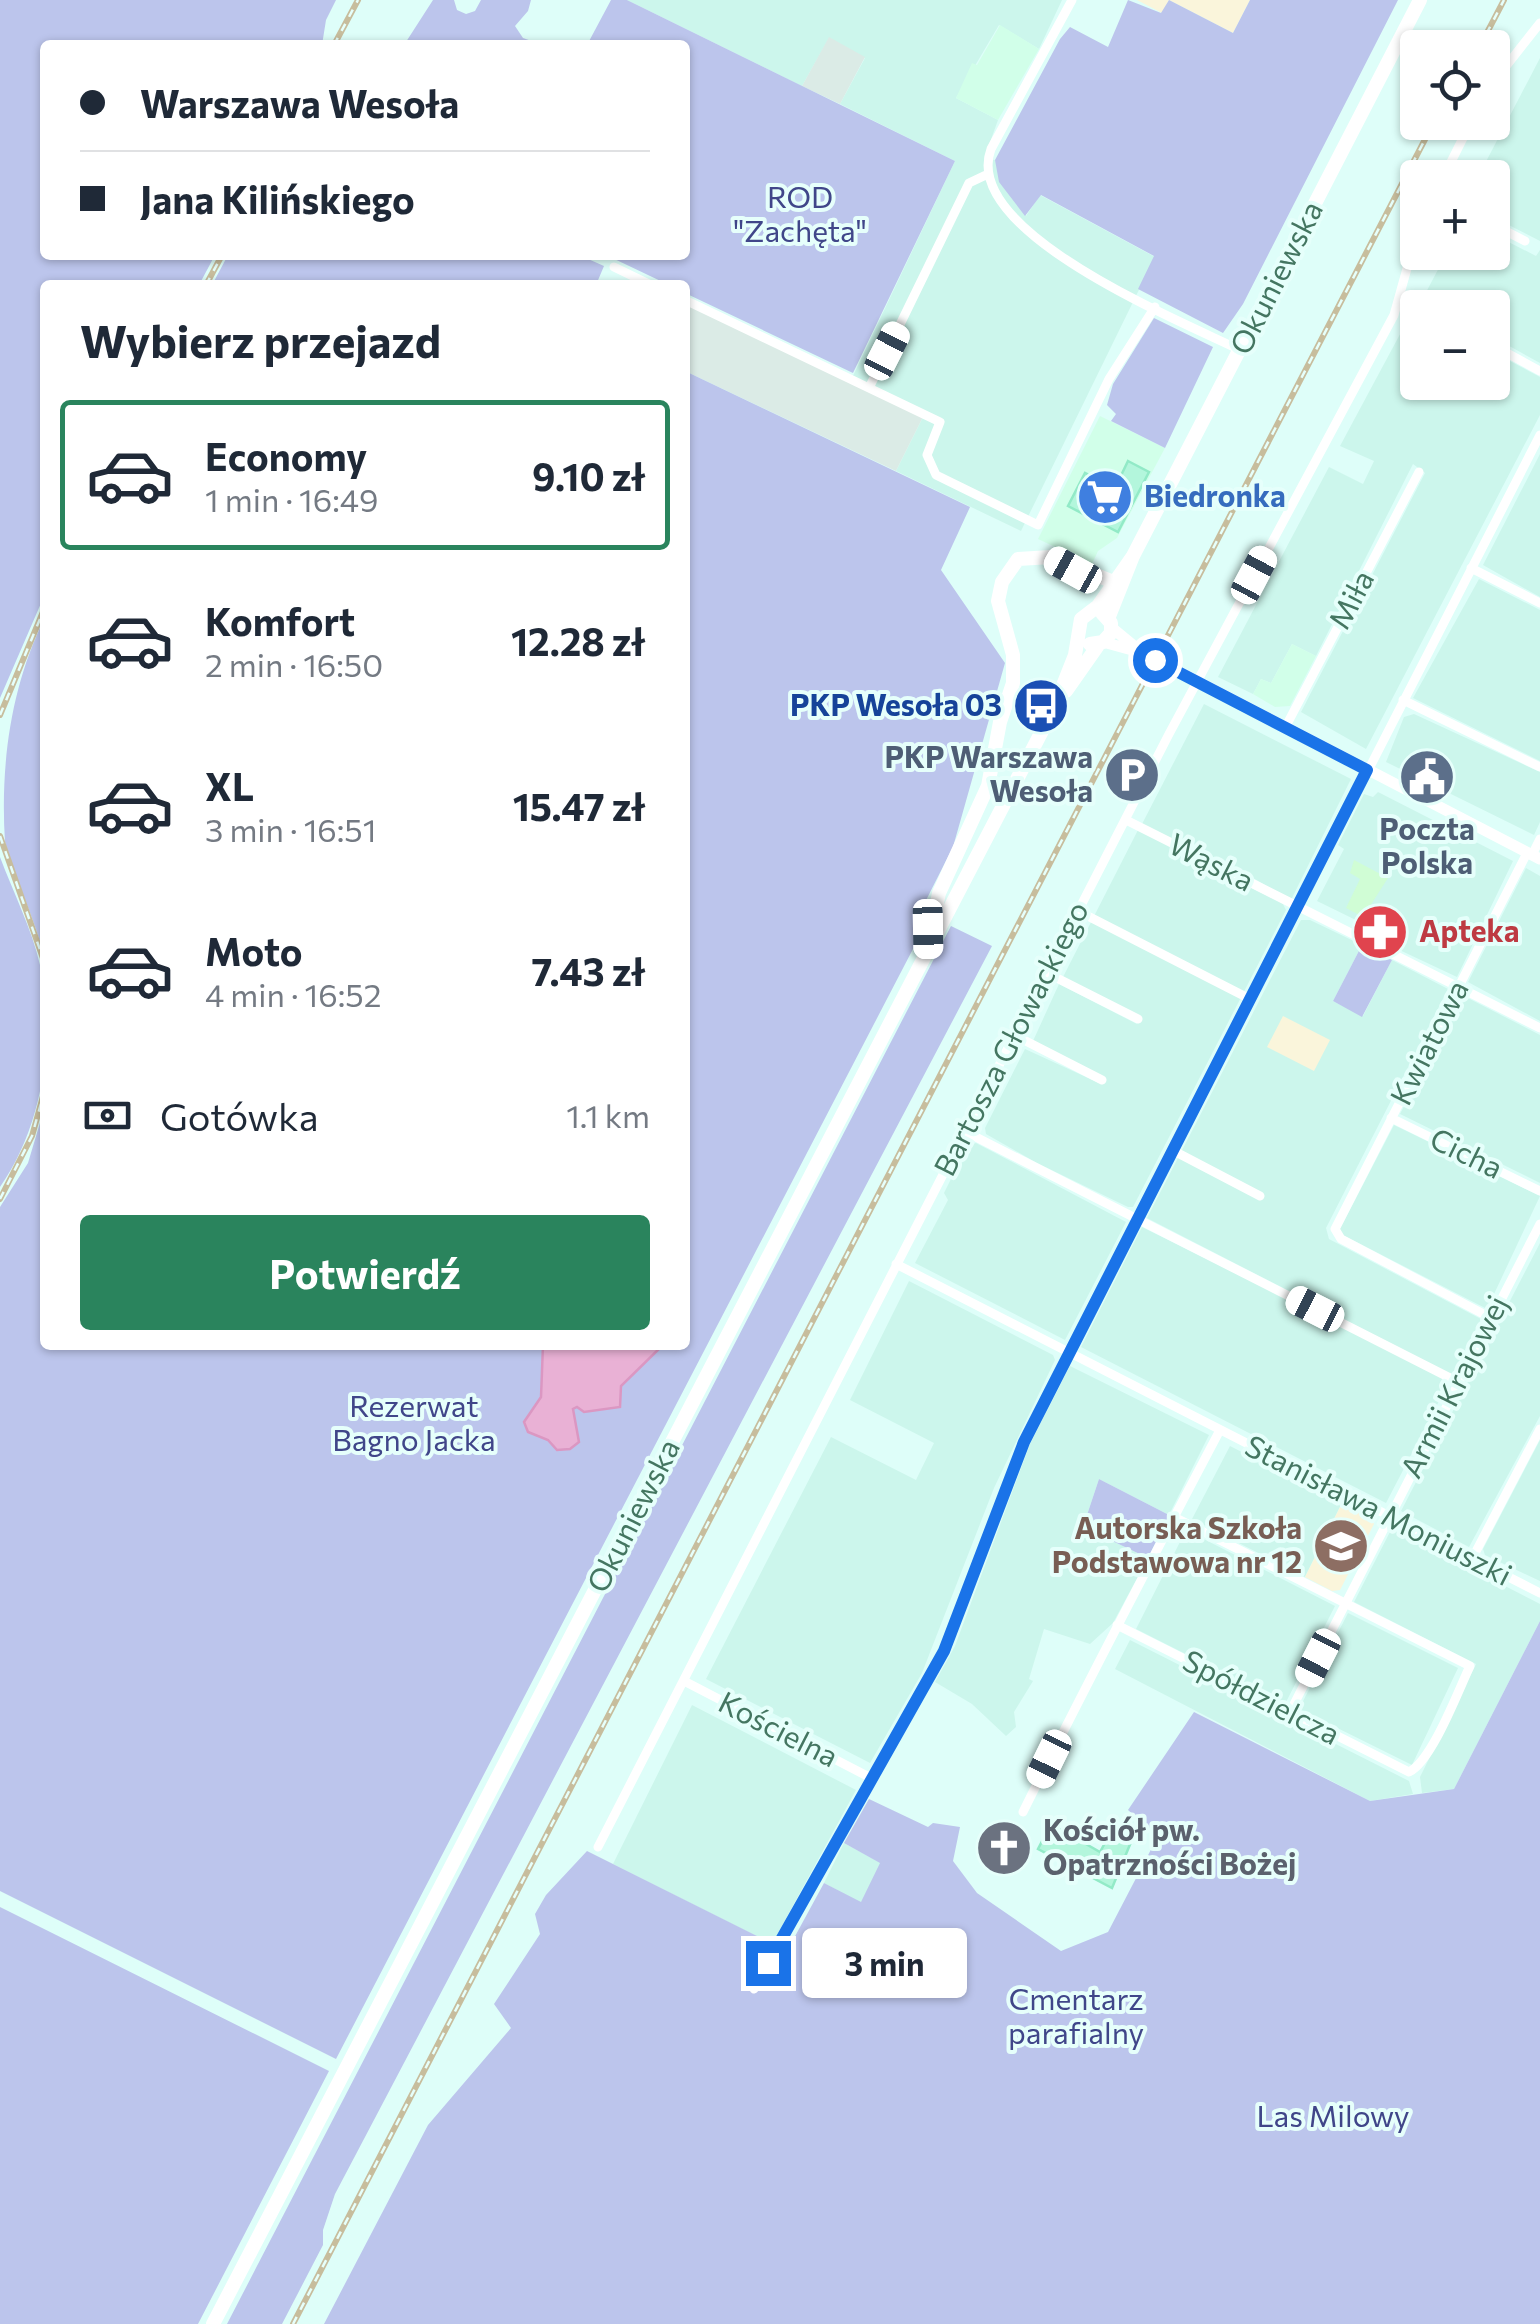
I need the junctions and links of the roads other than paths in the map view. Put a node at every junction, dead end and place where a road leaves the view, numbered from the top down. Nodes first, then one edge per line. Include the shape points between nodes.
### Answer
1 (1072, 0) edge
2 (1420, 0) edge
3 (1540, 22) edge
4 (1510, 61) edge
5 (988, 174) junction
6 (1510, 234) edge
7 (1525, 242) dead end
8 (614, 267) dead end
9 (641, 280) edge
10 (1400, 298) edge
11 (690, 302) edge
12 (1154, 307) junction
13 (1240, 350) junction
14 (1510, 355) edge
15 (1540, 371) edge
16 (870, 386) junction
17 (1540, 434) edge
18 (1419, 472) dead end
19 (1471, 568) junction
20 (1118, 583) junction
21 (1540, 604) edge
22 (1092, 612) junction
23 (1110, 623) junction
24 (1080, 636) junction
25 (1101, 643) junction
26 (1143, 654) junction
27 (1197, 682) junction
28 (1404, 700) junction
29 (1054, 708) junction
30 (1285, 728) junction
31 (1540, 767) edge
32 (1367, 770) junction
33 (1126, 820) junction
34 (1540, 839) edge
35 (1533, 856) edge
36 (1297, 907) junction
37 (1078, 911) junction
38 (929, 949) junction
39 (1046, 973) junction
40 (1459, 986) junction
41 (1250, 1000) junction
42 (1138, 1019) dead end
43 (1540, 1028) edge
44 (1014, 1035) junction
45 (1102, 1080) dead end
46 (1391, 1118) junction
47 (964, 1131) junction
48 (1172, 1150) junction
49 (1540, 1191) edge
50 (1260, 1196) dead end
51 (1136, 1218) junction
52 (1540, 1224) edge
53 (896, 1264) junction
54 (1492, 1318) junction
55 (1068, 1352) junction
56 (1458, 1382) junction
57 (1540, 1429) edge
58 (1220, 1430) junction
59 (1388, 1517) junction
60 (1174, 1518) junction
61 (1472, 1559) junction
62 (1540, 1593) edge
63 (1345, 1604) junction
64 (1118, 1625) junction
65 (684, 1681) junction
66 (1290, 1712) junction
67 (871, 1778) junction
68 (1023, 1812) dead end
69 (598, 1848) dead end
70 (754, 1989) dead end
71 (214, 2324) edge

1 - 5 street via 995,140
2 - 13 main road, Okuniewska
3 - 4 street
5 - 12 street via 1010,212 1053,253
5 - 16 street via 969,184
6 - 7 street
8 - 9 street
10 - 27 street, Bartosza Głowackiego
11 - 16 street
12 - 13 street
12 - 16 street via 1109,379 1038,526 938,476 928,454 940,422
13 - 20 main road, Okuniewska
14 - 15 street
17 - 19 street
18 - 30 street, Miła
19 - 21 street
19 - 28 street
20 - 22 main road, Okuniewska
20 - 23 main road, Okuniewska
20 - 38 main road via 1038,556 1018,559 1004,578 998,609 1014,655 1013,683 988,786 932,912
22 - 23 main road
22 - 24 main road, Okuniewska via 1079,623
23 - 25 main road, Okuniewska
23 - 26 street
24 - 25 main road
24 - 29 main road, Okuniewska
25 - 26 street
25 - 29 main road, Okuniewska
26 - 27 street
27 - 30 street
27 - 33 street, Bartosza Głowackiego
28 - 31 street
28 - 32 street
29 - 38 main road, Okuniewska
30 - 32 street
32 - 35 street
32 - 36 street
33 - 36 street, Wąska
33 - 37 street, Bartosza Głowackiego
34 - 35 street, Kwiatowa
35 - 40 street, Kwiatowa
36 - 40 street, Wąska
36 - 41 street
37 - 39 street, Bartosza Głowackiego
37 - 41 street
38 - 71 main road, Okuniewska
39 - 42 street
39 - 44 street, Bartosza Głowackiego
40 - 43 street, Wąska
40 - 46 street, Kwiatowa
41 - 48 street
44 - 45 street
44 - 47 street, Bartosza Głowackiego
46 - 49 street, Cicha
46 - 54 street, Kwiatowa via 1336,1233
47 - 51 street
47 - 53 street, Bartosza Głowackiego
48 - 50 street
48 - 51 street
51 - 55 street
51 - 56 street
52 - 54 street, Armii Krajowej
53 - 55 street, Stanisława Moniuszki
53 - 65 street, Bartosza Głowackiego
54 - 56 street, Armii Krajowej
55 - 58 street, Stanisława Moniuszki
55 - 67 street via 1024,1442 944,1651
56 - 59 street, Armii Krajowej
57 - 61 street
58 - 59 street, Stanisława Moniuszki
58 - 60 street
59 - 61 street, Stanisława Moniuszki
59 - 63 street, Armii Krajowej
60 - 63 street
60 - 64 street
61 - 62 street, Stanisława Moniuszki
63 - 66 street, Armii Krajowej
63 - 66 street, Spółdzielcza via 1470,1666 1413,1771
64 - 66 street, Spółdzielcza
64 - 68 street
65 - 67 street, Kościelna
65 - 69 street, Bartosza Głowackiego
67 - 70 street

